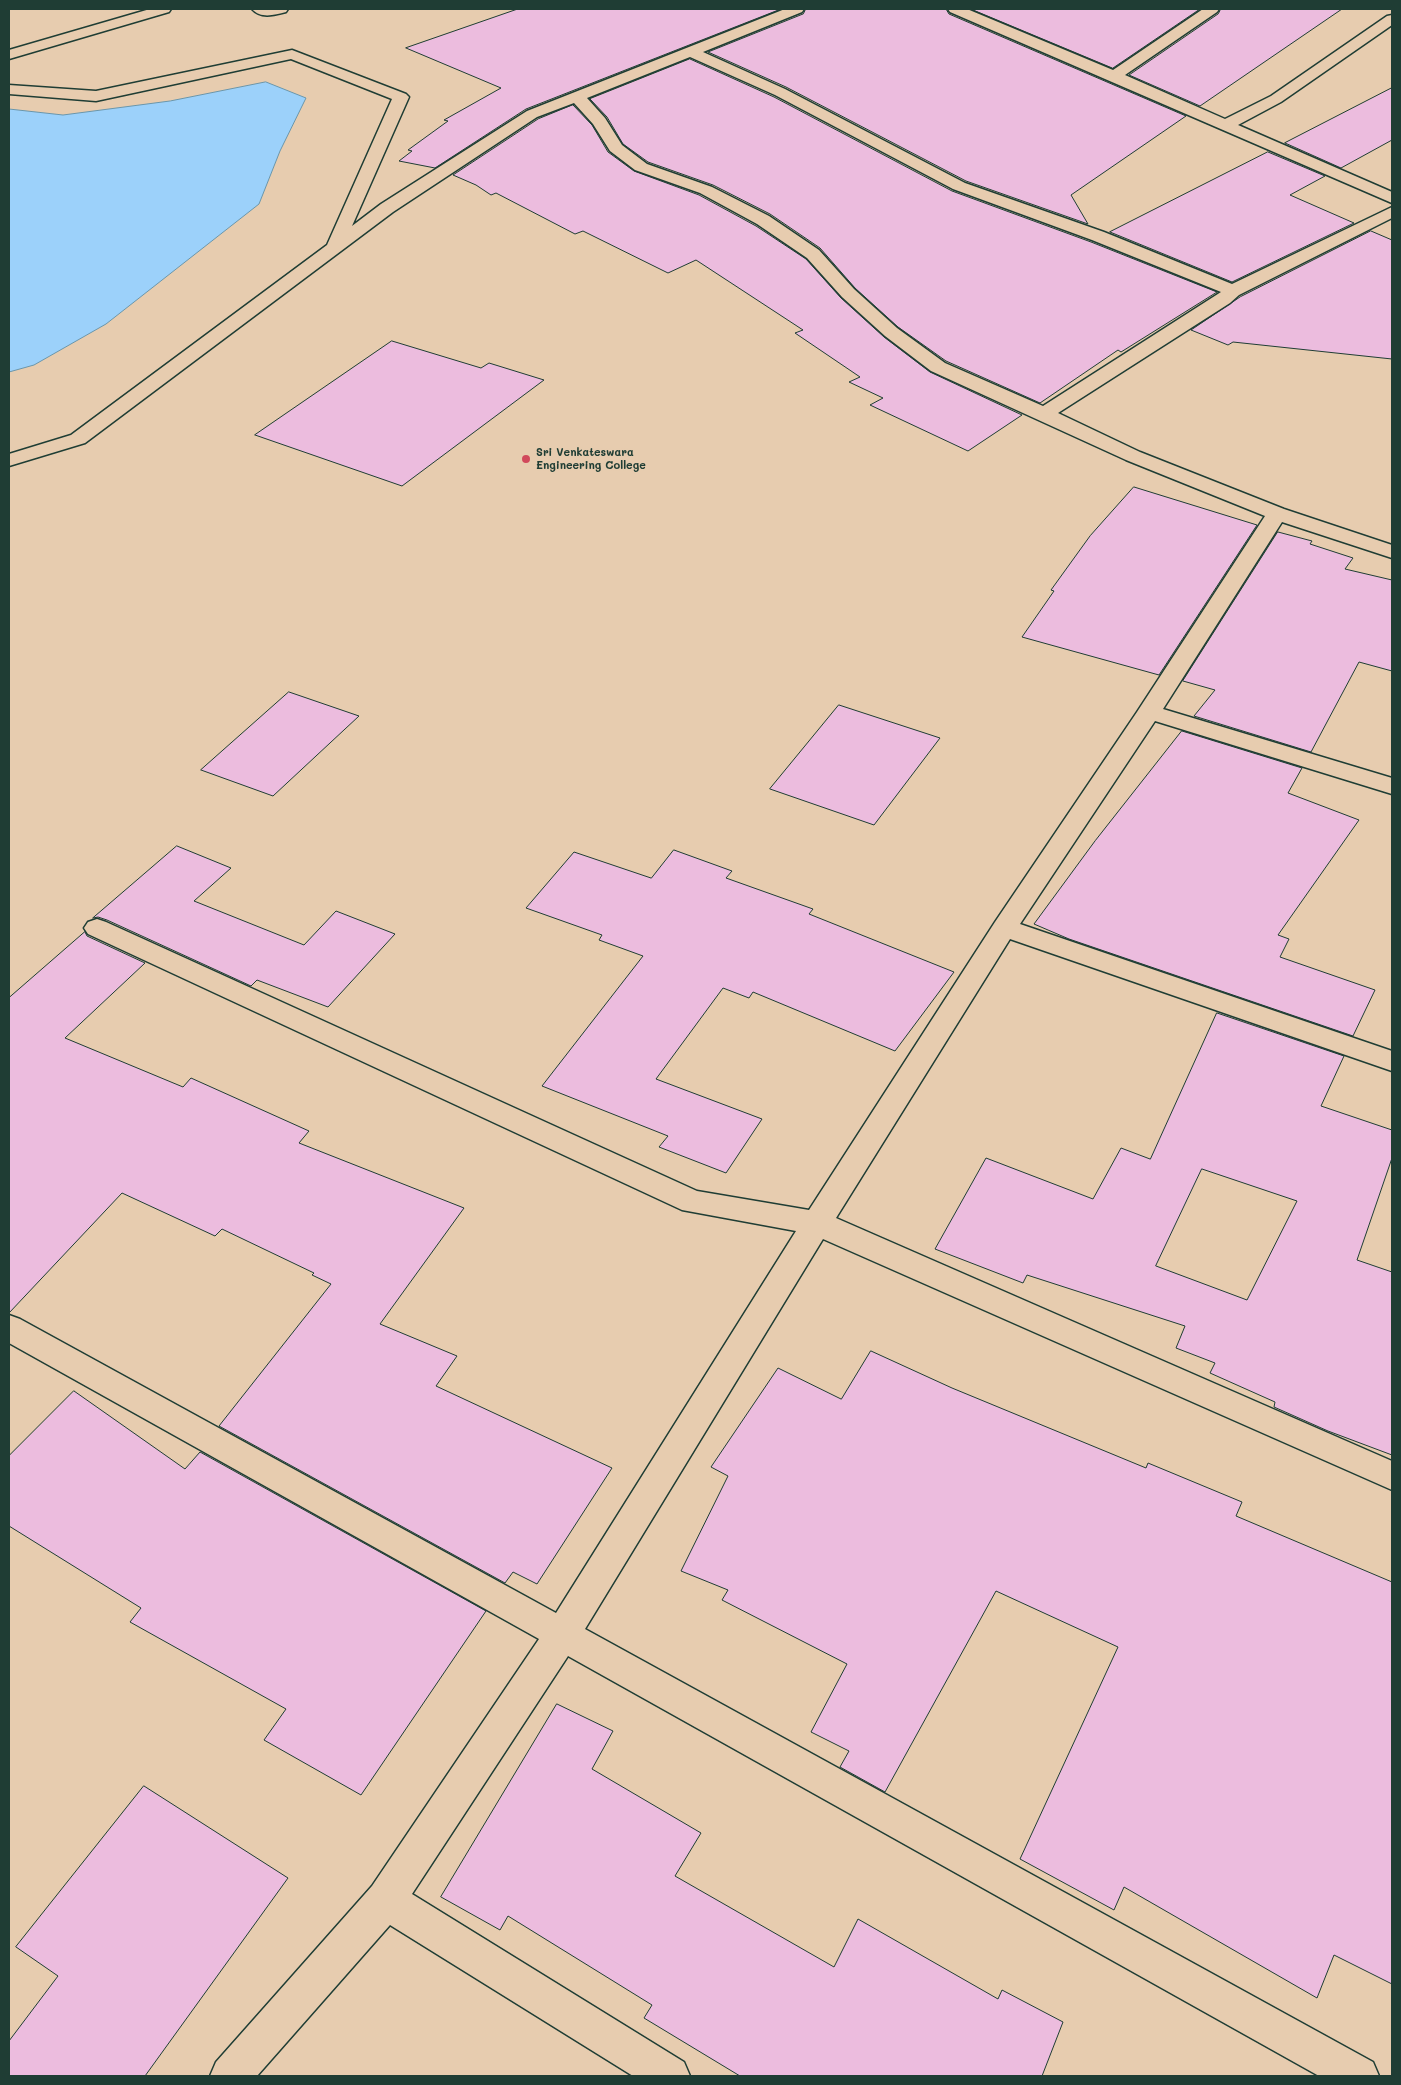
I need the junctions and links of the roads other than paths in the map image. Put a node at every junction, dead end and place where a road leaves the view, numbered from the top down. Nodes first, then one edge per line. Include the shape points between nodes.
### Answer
1 (164, 9) edge
2 (259, 9) edge
3 (280, 9) edge
4 (797, 9) edge
5 (955, 9) edge
6 (1212, 9) edge
7 (1392, 19) edge
8 (692, 52) junction
9 (9, 55) edge
10 (1114, 76) junction
11 (9, 89) edge
12 (577, 97) junction
13 (1225, 125) junction
14 (1392, 198) edge
15 (1392, 212) edge
16 (334, 247) junction
17 (1232, 291) junction
18 (1044, 414) junction
19 (9, 460) edge
20 (1277, 513) junction
21 (1392, 552) edge
22 (1149, 712) junction
23 (1392, 786) edge
24 (97, 928) dead end
25 (1004, 928) junction
26 (1392, 1061) edge
27 (816, 1223) junction
28 (9, 1328) edge
29 (1392, 1476) edge
30 (563, 1634) junction
31 (386, 1900) junction
32 (230, 2076) edge
33 (670, 2076) edge
34 (1359, 2076) edge

1 - 9 street
2 - 3 street via 268,12
4 - 8 street
5 - 10 street
6 - 10 street
7 - 13 street via 1276,99
8 - 12 street
8 - 17 street via 780,92 959,186 1098,236
10 - 13 street
11 - 16 street via 96,96 292,54 401,97
12 - 16 street via 532,114 387,208
12 - 18 street via 599,121 616,148 642,167 706,190 763,220 813,254 890,332 938,367
13 - 14 street
15 - 17 street
16 - 19 street via 78,439
17 - 18 street
18 - 20 street via 1133,456
20 - 21 street
20 - 22 street
22 - 23 street
22 - 25 street
24 - 27 street via 692,1202
25 - 26 street
25 - 27 street
27 - 29 street
27 - 30 street
28 - 30 street
30 - 31 street
30 - 34 street
31 - 32 street
31 - 33 street

